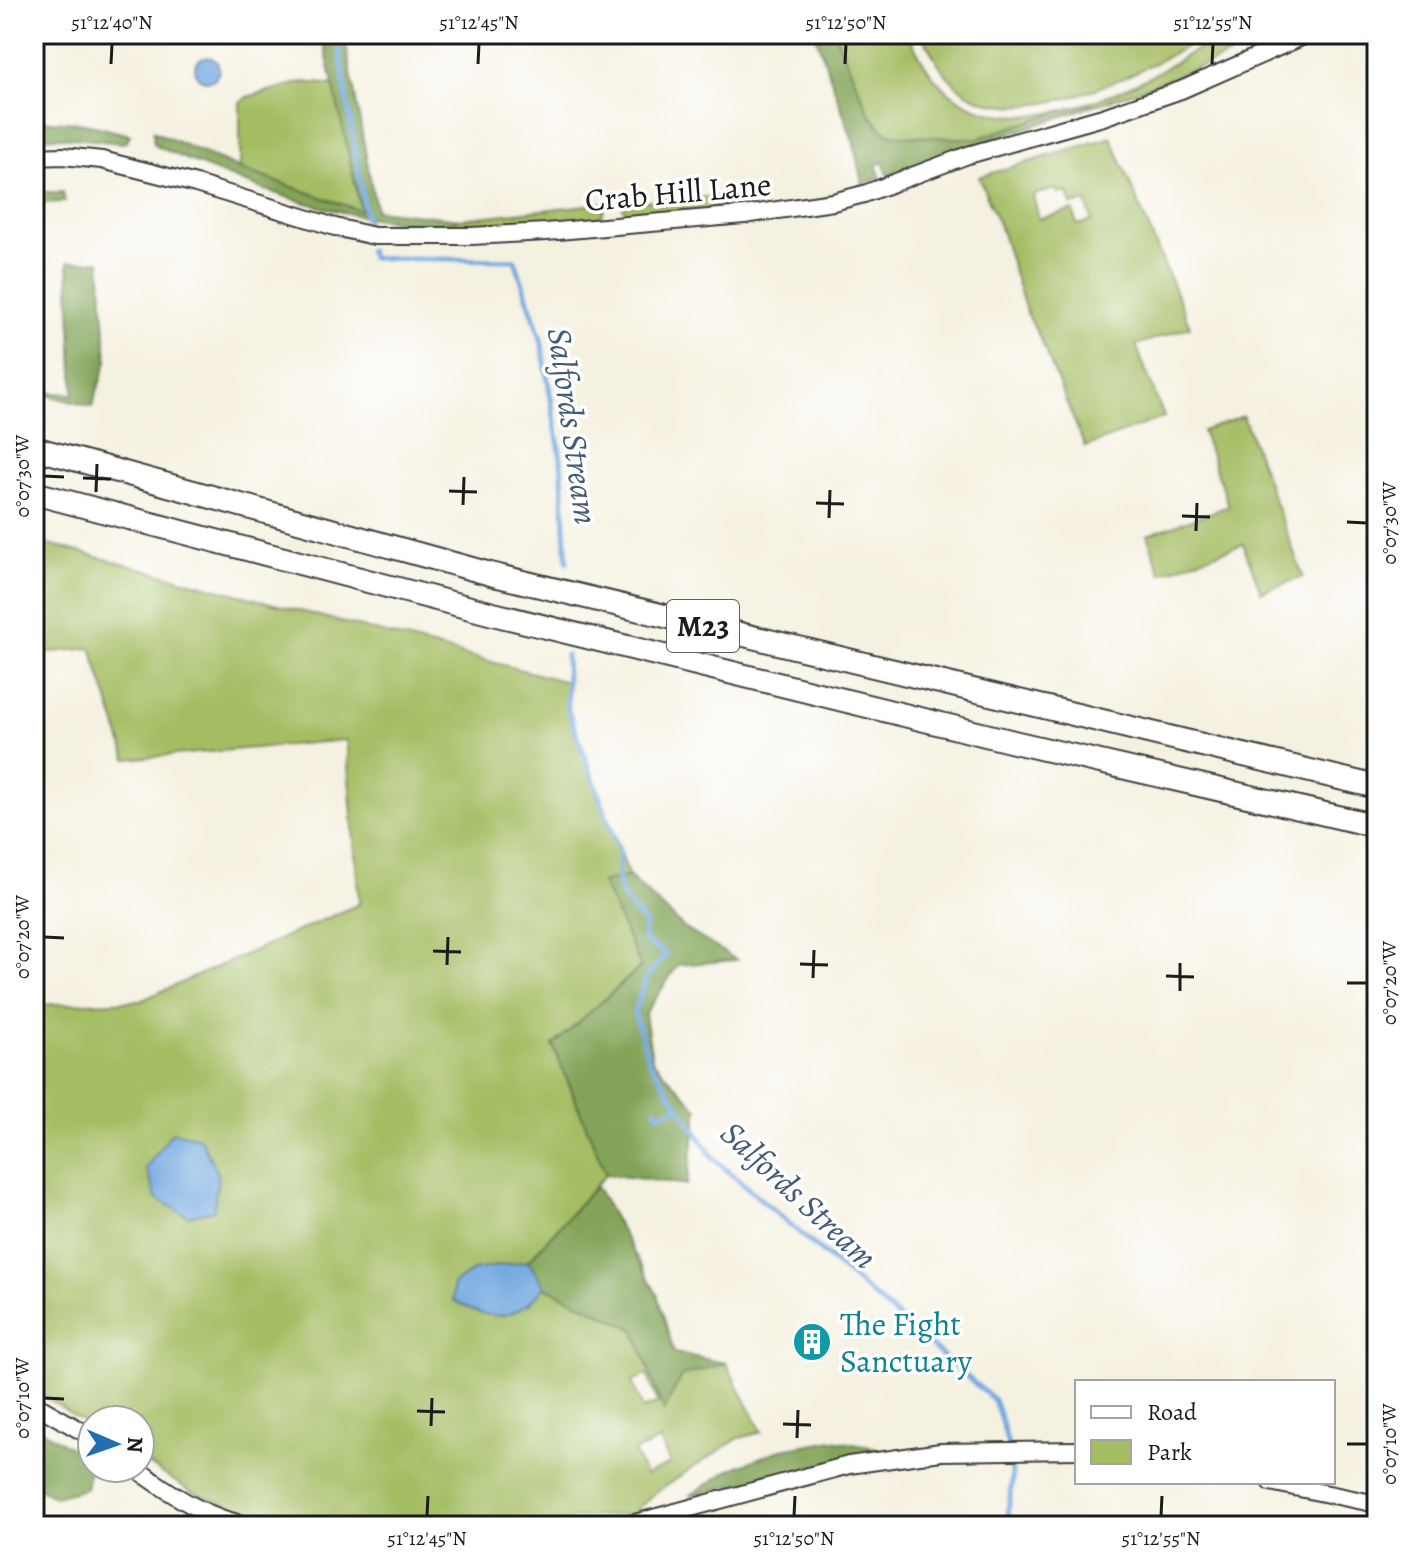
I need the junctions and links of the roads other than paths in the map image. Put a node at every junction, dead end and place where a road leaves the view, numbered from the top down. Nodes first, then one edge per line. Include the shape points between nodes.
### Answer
1 (1308, 34) edge
2 (34, 157) edge
3 (34, 448) edge
4 (34, 493) edge
5 (1377, 787) edge
6 (1377, 826) edge
7 (34, 1404) edge
8 (76, 1428) edge
9 (1075, 1450) edge
10 (156, 1483) edge
11 (1280, 1484) edge
12 (1377, 1504) edge
13 (253, 1526) edge
14 (624, 1526) edge

1 - 2 street, Crab Hill Lane via 1112,114 968,155 843,200 744,215 546,232 374,236 102,160
3 - 5 highway, M23 via 494,575
4 - 6 highway, M23 via 493,614
7 - 8 street
9 - 14 street via 941,1452 849,1465
10 - 13 street via 181,1501
11 - 12 street

